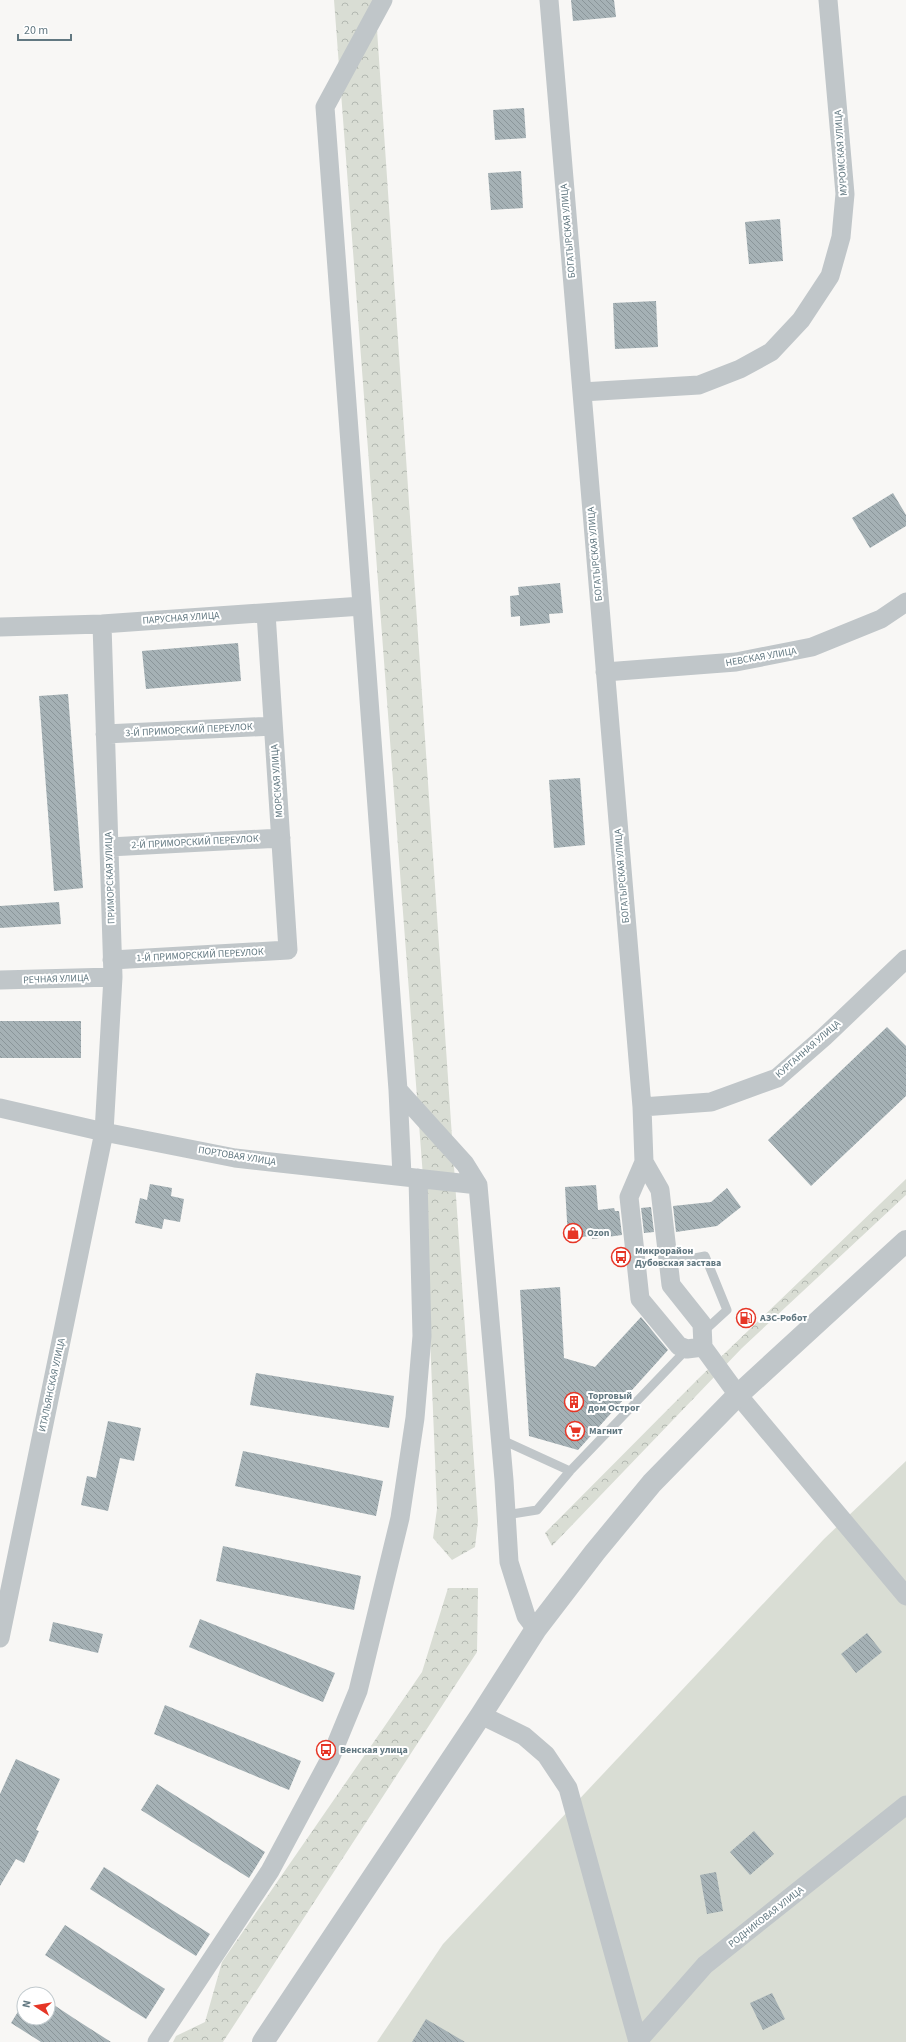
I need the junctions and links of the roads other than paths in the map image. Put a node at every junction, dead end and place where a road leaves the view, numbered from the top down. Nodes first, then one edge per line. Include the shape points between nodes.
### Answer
1 (382, 0) edge
2 (549, 0) edge
3 (828, 0) edge
4 (582, 392) junction
5 (906, 602) edge
6 (362, 606) junction
7 (266, 613) junction
8 (102, 624) junction
9 (0, 627) edge
10 (605, 672) junction
11 (273, 726) junction
12 (105, 734) junction
13 (281, 838) junction
14 (109, 847) junction
15 (288, 950) joint
16 (906, 959) edge
17 (113, 968) junction
18 (0, 980) edge
19 (398, 1090) junction
20 (642, 1107) junction
21 (0, 1108) edge
22 (104, 1132) junction
23 (644, 1162) junction
24 (410, 1177) junction
25 (478, 1185) junction
26 (906, 1241) edge
27 (668, 1263) junction
28 (697, 1343) junction
29 (738, 1395) junction
30 (500, 1439) junction
31 (570, 1471) junction
32 (506, 1515) junction
33 (906, 1596) edge
34 (536, 1629) junction
35 (0, 1638) edge
36 (481, 1715) junction
37 (906, 1805) edge
38 (638, 2041) edge
39 (157, 2042) edge
40 (263, 2042) edge

1 - 6 street via 325,107
2 - 4 street, БОГАТЫРСКАЯ УЛИЦА
3 - 4 street, МУРОМСКАЯ УЛИЦА via 845,194 841,237 830,276 801,320 771,352 740,369 699,385
4 - 10 street, БОГАТЫРСКАЯ УЛИЦА
5 - 10 street, НЕВСКАЯ УЛИЦА via 881,619 812,647 736,662
6 - 7 street, ПАРУСНАЯ УЛИЦА
6 - 19 street
7 - 8 street, ПАРУСНАЯ УЛИЦА
7 - 11 street, МОРСКАЯ УЛИЦА
8 - 9 street, ПАРУСНАЯ УЛИЦА
8 - 12 street, ПРИМОРСКАЯ УЛИЦА
10 - 20 street, БОГАТЫРСКАЯ УЛИЦА
11 - 12 street, 3-Й ПРИМОРСКИЙ ПЕРЕУЛОК
11 - 13 street, МОРСКАЯ УЛИЦА
12 - 14 street, ПРИМОРСКАЯ УЛИЦА
13 - 14 street, 2-Й ПРИМОРСКИЙ ПЕРЕУЛОК
13 - 15 street, МОРСКАЯ УЛИЦА
14 - 17 street, ПРИМОРСКАЯ УЛИЦА
15 - 17 street, 1-Й ПРИМОРСКИЙ ПЕРЕУЛОК
16 - 20 street, КУРГАННАЯ УЛИЦА via 777,1078 711,1102
17 - 18 street, РЕЧНАЯ УЛИЦА
17 - 22 street, ПРИМОРСКАЯ УЛИЦА
19 - 24 street
19 - 25 street via 465,1164
20 - 23 street, БОГАТЫРСКАЯ УЛИЦА
21 - 22 street, ПОРТОВАЯ УЛИЦА
22 - 24 street, ПОРТОВАЯ УЛИЦА via 235,1158
22 - 35 street, ИТАЛЬЯНСКАЯ УЛИЦА
23 - 27 street via 660,1190
23 - 28 street via 629,1197 640,1298 679,1346
24 - 25 street, ПОРТОВАЯ УЛИЦА
24 - 39 street via 422,1336 415,1418 400,1518 358,1691 330,1758 270,1871
25 - 30 street
26 - 29 street
27 - 28 street via 671,1285 702,1324
27 - 28 lane via 705,1256 727,1310
28 - 29 street
28 - 31 lane
29 - 33 street
29 - 34 street via 652,1483
30 - 31 lane
30 - 32 street
31 - 32 lane via 537,1510
32 - 34 street via 509,1562 526,1616
34 - 36 street
36 - 38 street via 524,1736 546,1755 568,1788
36 - 40 street
37 - 38 street, РОДНИКОВАЯ УЛИЦА via 705,1965

